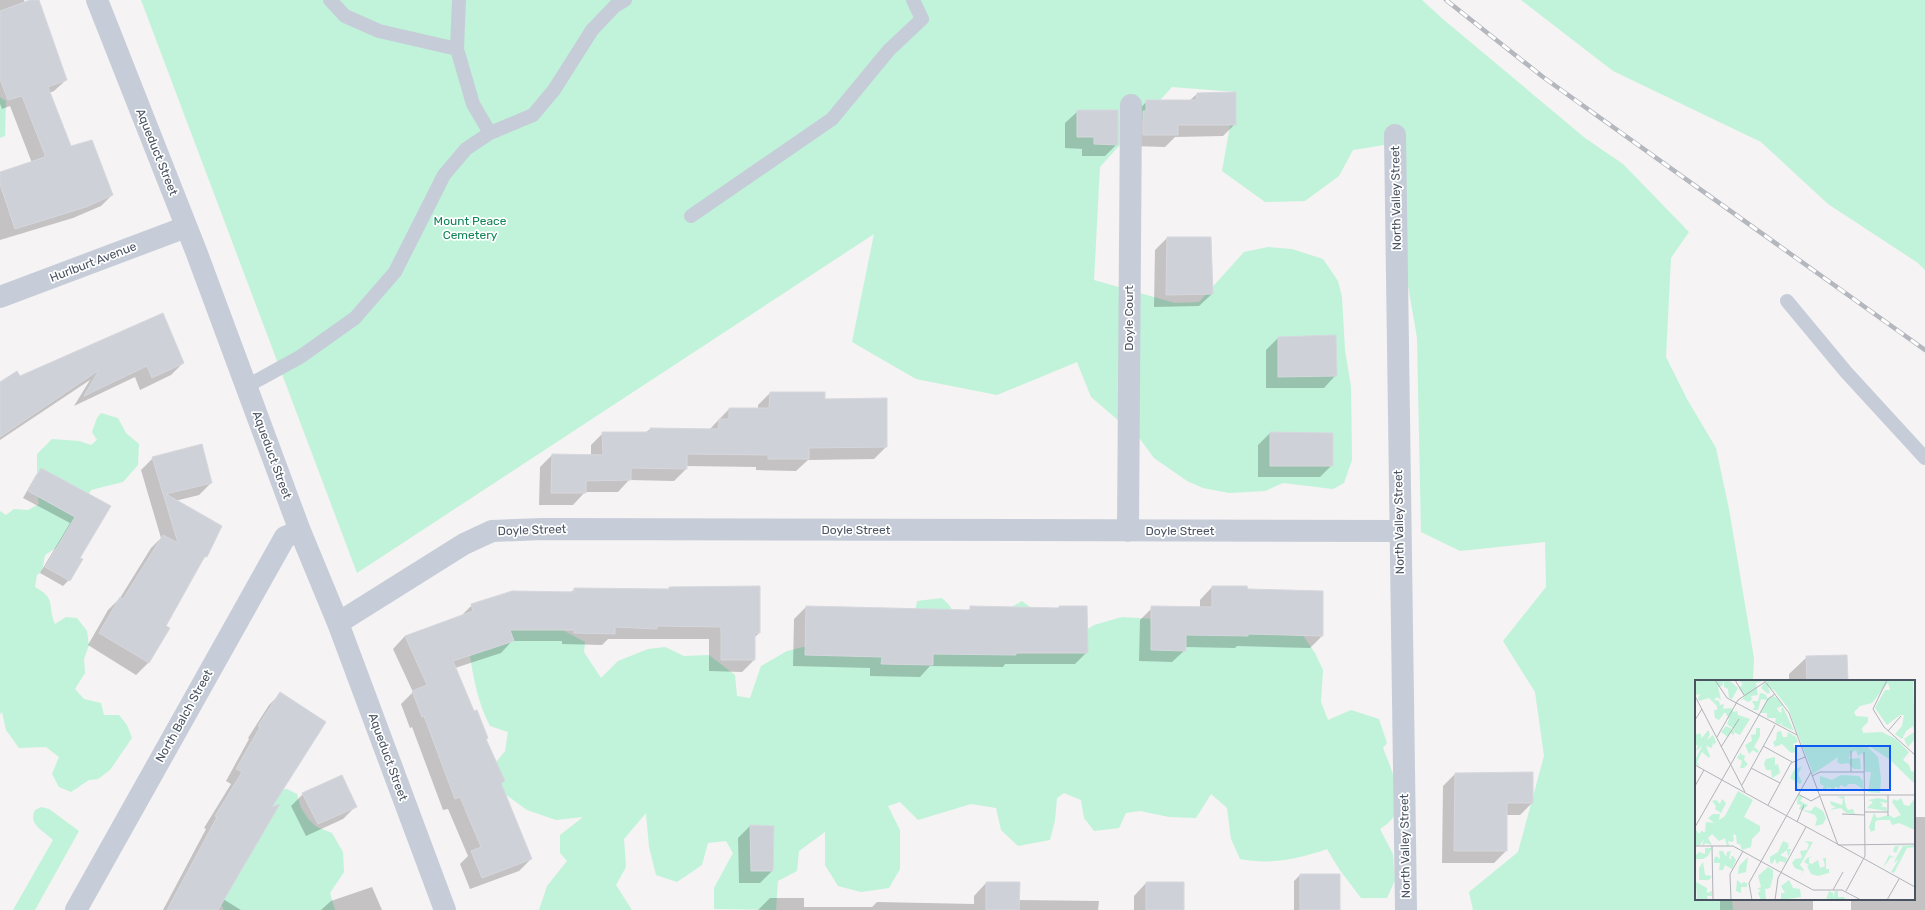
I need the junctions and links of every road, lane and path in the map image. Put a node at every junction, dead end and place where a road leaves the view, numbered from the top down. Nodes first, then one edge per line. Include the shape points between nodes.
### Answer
1 (98, 0) edge
2 (330, 0) edge
3 (459, 0) edge
4 (625, 0) edge
5 (913, 0) edge
6 (457, 49) junction
7 (1131, 105) dead end
8 (490, 133) junction
9 (1395, 135) dead end
10 (691, 216) dead end
11 (186, 226) junction
12 (0, 297) edge
13 (1787, 301) dead end
14 (247, 386) junction
15 (1925, 458) edge
16 (300, 531) junction
17 (1128, 531) junction
18 (1399, 531) junction
19 (338, 623) junction
20 (76, 910) edge
21 (445, 910) edge
22 (1406, 910) edge

1 - 11 street, Aqueduct Street
2 - 6 lane via 345,16 380,30
3 - 6 lane
4 - 8 lane via 615,6 592,30 554,90 533,116
5 - 10 lane via 922,19 889,50 832,120
6 - 8 lane via 473,104
7 - 17 street, Doyle Court
8 - 14 lane via 466,149 444,175 395,272 355,318 300,357
9 - 18 street, North Valley Street
11 - 12 street, Hurlburt Avenue
11 - 14 street, Aqueduct Street
13 - 15 lane via 1846,372
14 - 16 street, Aqueduct Street
16 - 19 street, Aqueduct Street
16 - 20 street, North Balch Street via 285,537
17 - 18 street, Doyle Street
17 - 19 street, Doyle Street via 492,531 464,544
18 - 22 street, North Valley Street
19 - 21 street, Aqueduct Street

